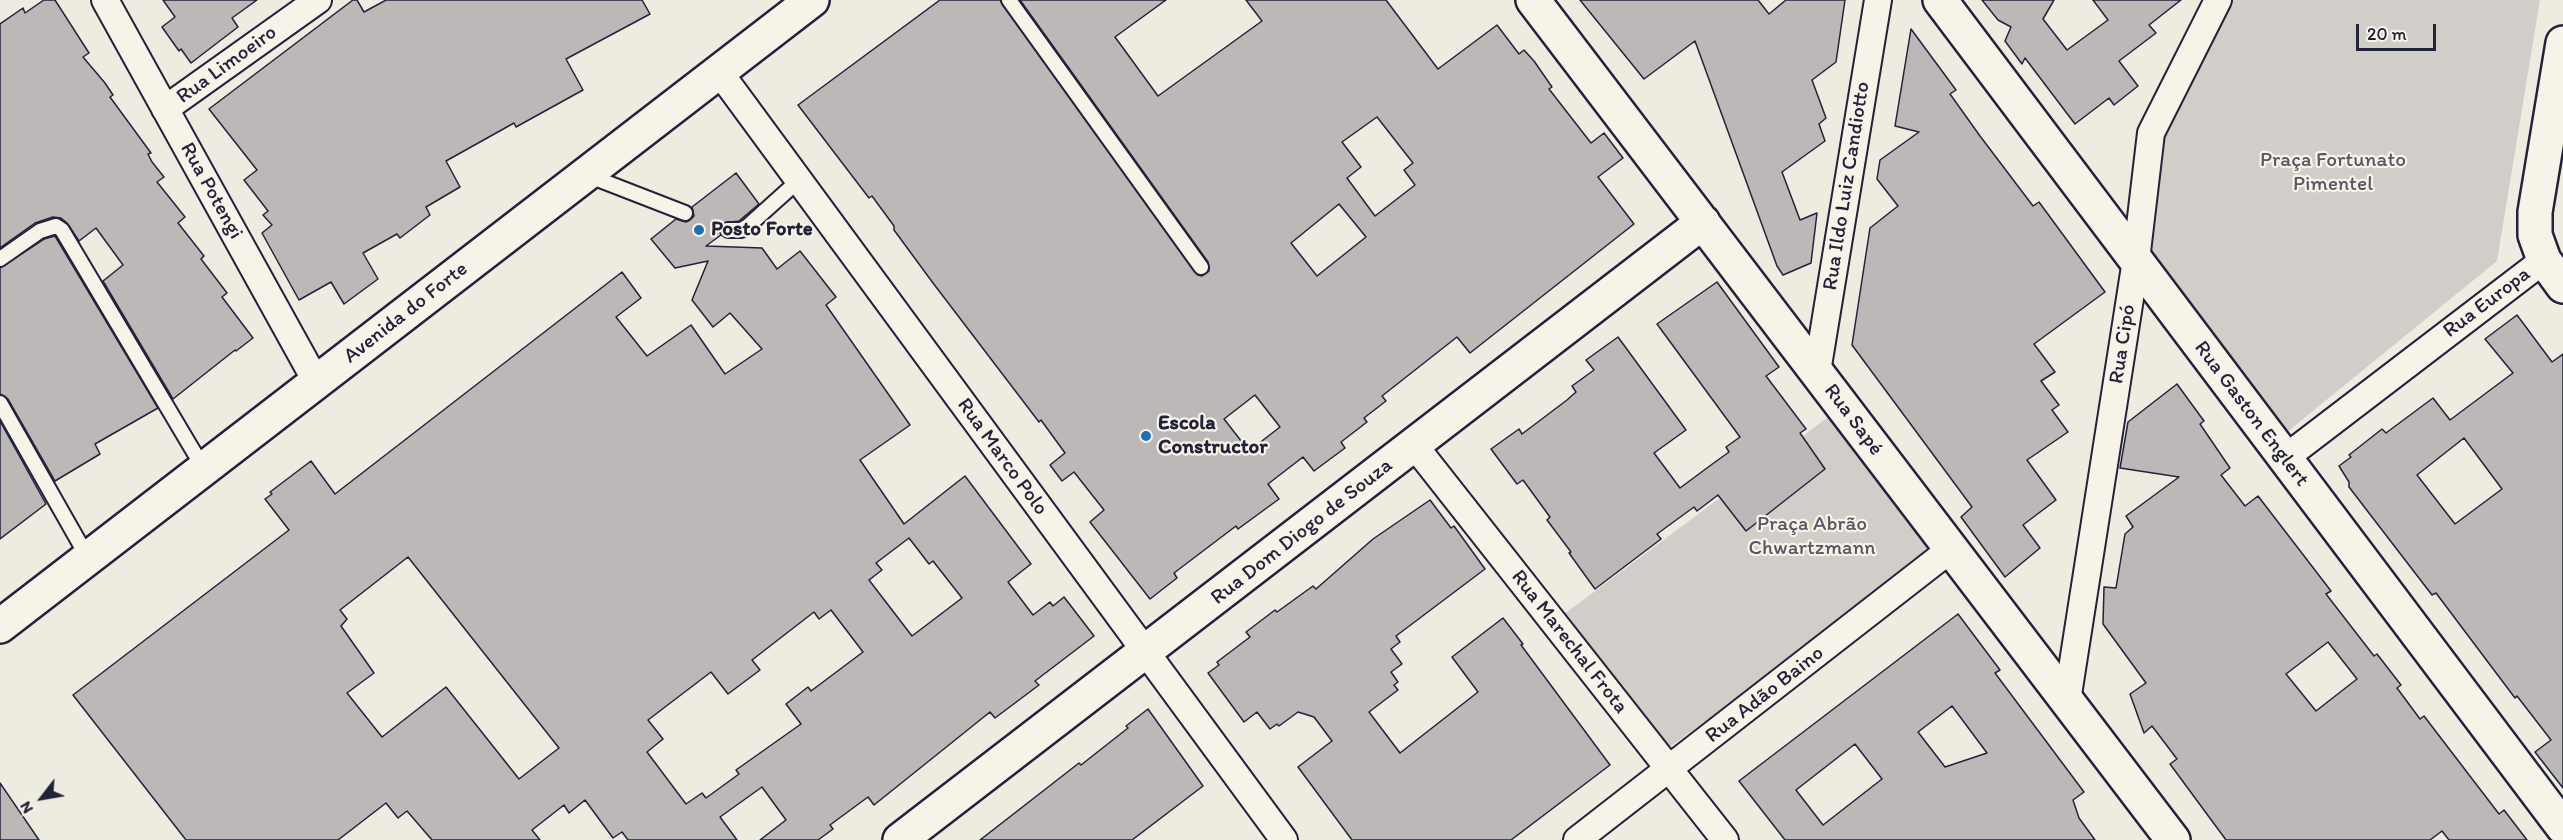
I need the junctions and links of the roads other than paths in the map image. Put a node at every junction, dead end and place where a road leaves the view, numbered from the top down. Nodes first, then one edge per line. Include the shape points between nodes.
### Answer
1 (105, 0) edge
2 (318, 0) edge
3 (812, 0) edge
4 (1009, 0) edge
5 (1533, 0) edge
6 (1878, 0) edge
7 (1940, 0) edge
8 (2218, 0) edge
9 (2563, 43) edge
10 (720, 73) junction
11 (165, 109) junction
12 (585, 174) junction
13 (798, 181) junction
14 (685, 213) dead end
15 (1703, 222) junction
16 (728, 230) dead end
17 (0, 259) edge
18 (2136, 260) junction
19 (2544, 260) junction
20 (1201, 267) dead end
21 (2563, 286) edge
22 (1817, 372) junction
23 (317, 383) junction
24 (0, 403) edge
25 (1414, 445) junction
26 (2285, 458) junction
27 (204, 469) junction
28 (1952, 549) junction
29 (88, 559) junction
30 (0, 626) edge
31 (1146, 653) junction
32 (2067, 701) junction
33 (1669, 769) junction
34 (2563, 827) edge
35 (900, 840) edge
36 (1284, 840) edge
37 (1577, 840) edge
38 (1725, 840) edge
39 (2173, 840) edge

1 - 11 street, Rua Potengi
2 - 11 street, Rua Limoeiro
3 - 10 street, Avenida do Forte
4 - 20 lane
5 - 15 street, Rua Sapé
6 - 22 street, Rua Ildo Luiz Candiotto
7 - 18 street, Rua Gaston Englert
8 - 18 street, Rua Cipó via 2151,133
9 - 19 street, Rua Europa via 2535,212 2535,235
10 - 12 street, Avenida do Forte
10 - 13 street, Rua Marco Polo
11 - 23 street, Rua Potengi
12 - 14 lane
12 - 23 street, Avenida do Forte
13 - 16 lane via 748,226
13 - 31 street, Rua Marco Polo
15 - 22 street, Rua Sapé
15 - 25 street, Rua Dom Diogo de Souza
17 - 27 lane via 49,227 62,230
18 - 26 street, Rua Gaston Englert
18 - 32 street, Rua Cipó
19 - 21 street
19 - 26 street, Rua Europa
22 - 28 street, Rua Sapé
23 - 27 street, Avenida do Forte
24 - 29 lane
25 - 31 street, Rua Dom Diogo de Souza
25 - 33 street, Rua Marechal Frota
26 - 34 street, Rua Gaston Englert
27 - 29 street, Avenida do Forte
28 - 32 street, Rua Sapé
28 - 33 street, Rua Adão Baino
29 - 30 street, Avenida do Forte
31 - 35 street, Rua Dom Diogo de Souza
31 - 36 street, Rua Marco Polo
32 - 39 street, Rua Sapé
33 - 37 street, Rua Adão Baino
33 - 38 street, Rua Marechal Frota

